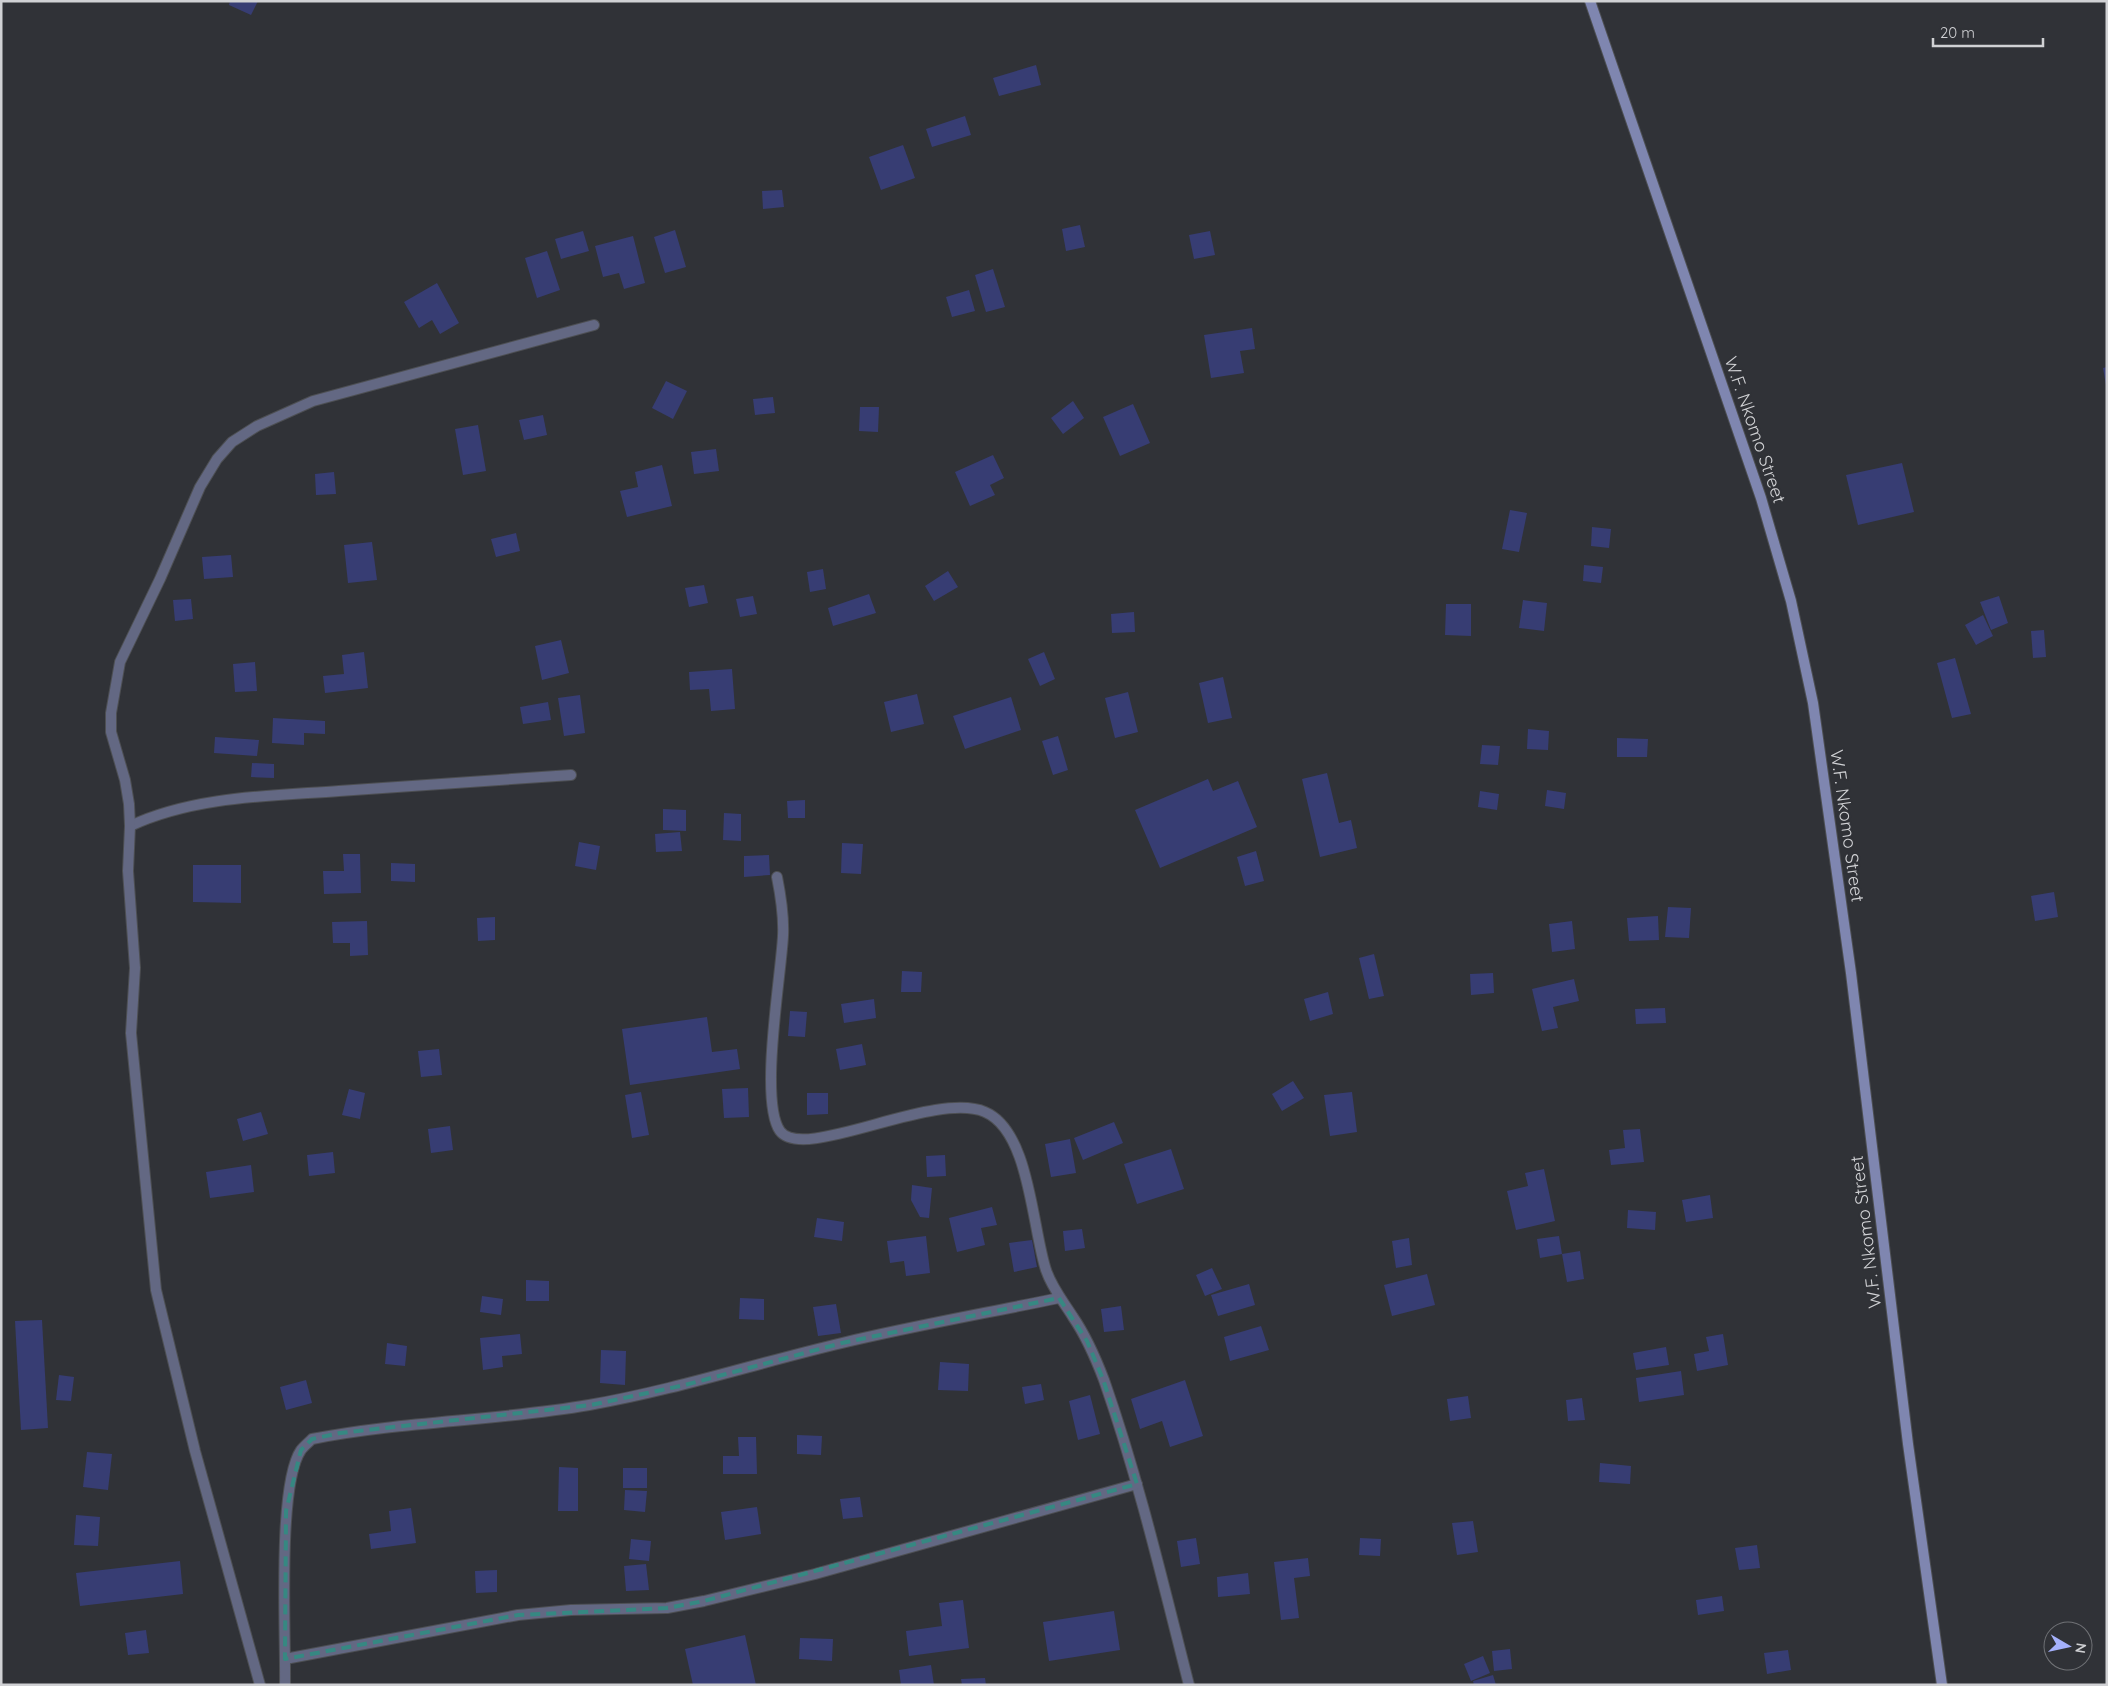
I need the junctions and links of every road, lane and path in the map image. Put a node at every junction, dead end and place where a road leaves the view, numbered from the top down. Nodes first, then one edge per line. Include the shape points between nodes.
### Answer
1 (1590, 1) edge
2 (594, 325) dead end
3 (571, 774) dead end
4 (130, 826) junction
5 (777, 877) dead end
6 (1059, 1298) junction
7 (1137, 1484) junction
8 (286, 1659) junction
9 (260, 1685) edge
10 (285, 1685) edge
11 (1189, 1685) edge
12 (1942, 1685) edge

1 - 12 main road, W.F. Nkomo Street via 1761,498 1791,601 1809,684 1851,973 1908,1444
2 - 4 street via 314,401 257,426 232,442 200,487 120,662 111,713 112,732 125,780
3 - 4 street via 202,804 161,812
4 - 9 street via 128,871 135,968 131,1033 156,1290 195,1451
5 - 6 street via 783,909 783,935 771,1092 776,1123 782,1134 795,1140 810,1140 946,1108 966,1106 987,1113 1006,1130 1018,1152 1046,1270
6 - 7 street via 1087,1341 1103,1379
6 - 8 street via 842,1343 685,1385 591,1405 410,1424 312,1439 301,1450 295,1464 286,1511
7 - 8 street via 815,1574 704,1601 667,1608 570,1610 518,1615
7 - 11 street
8 - 10 street

